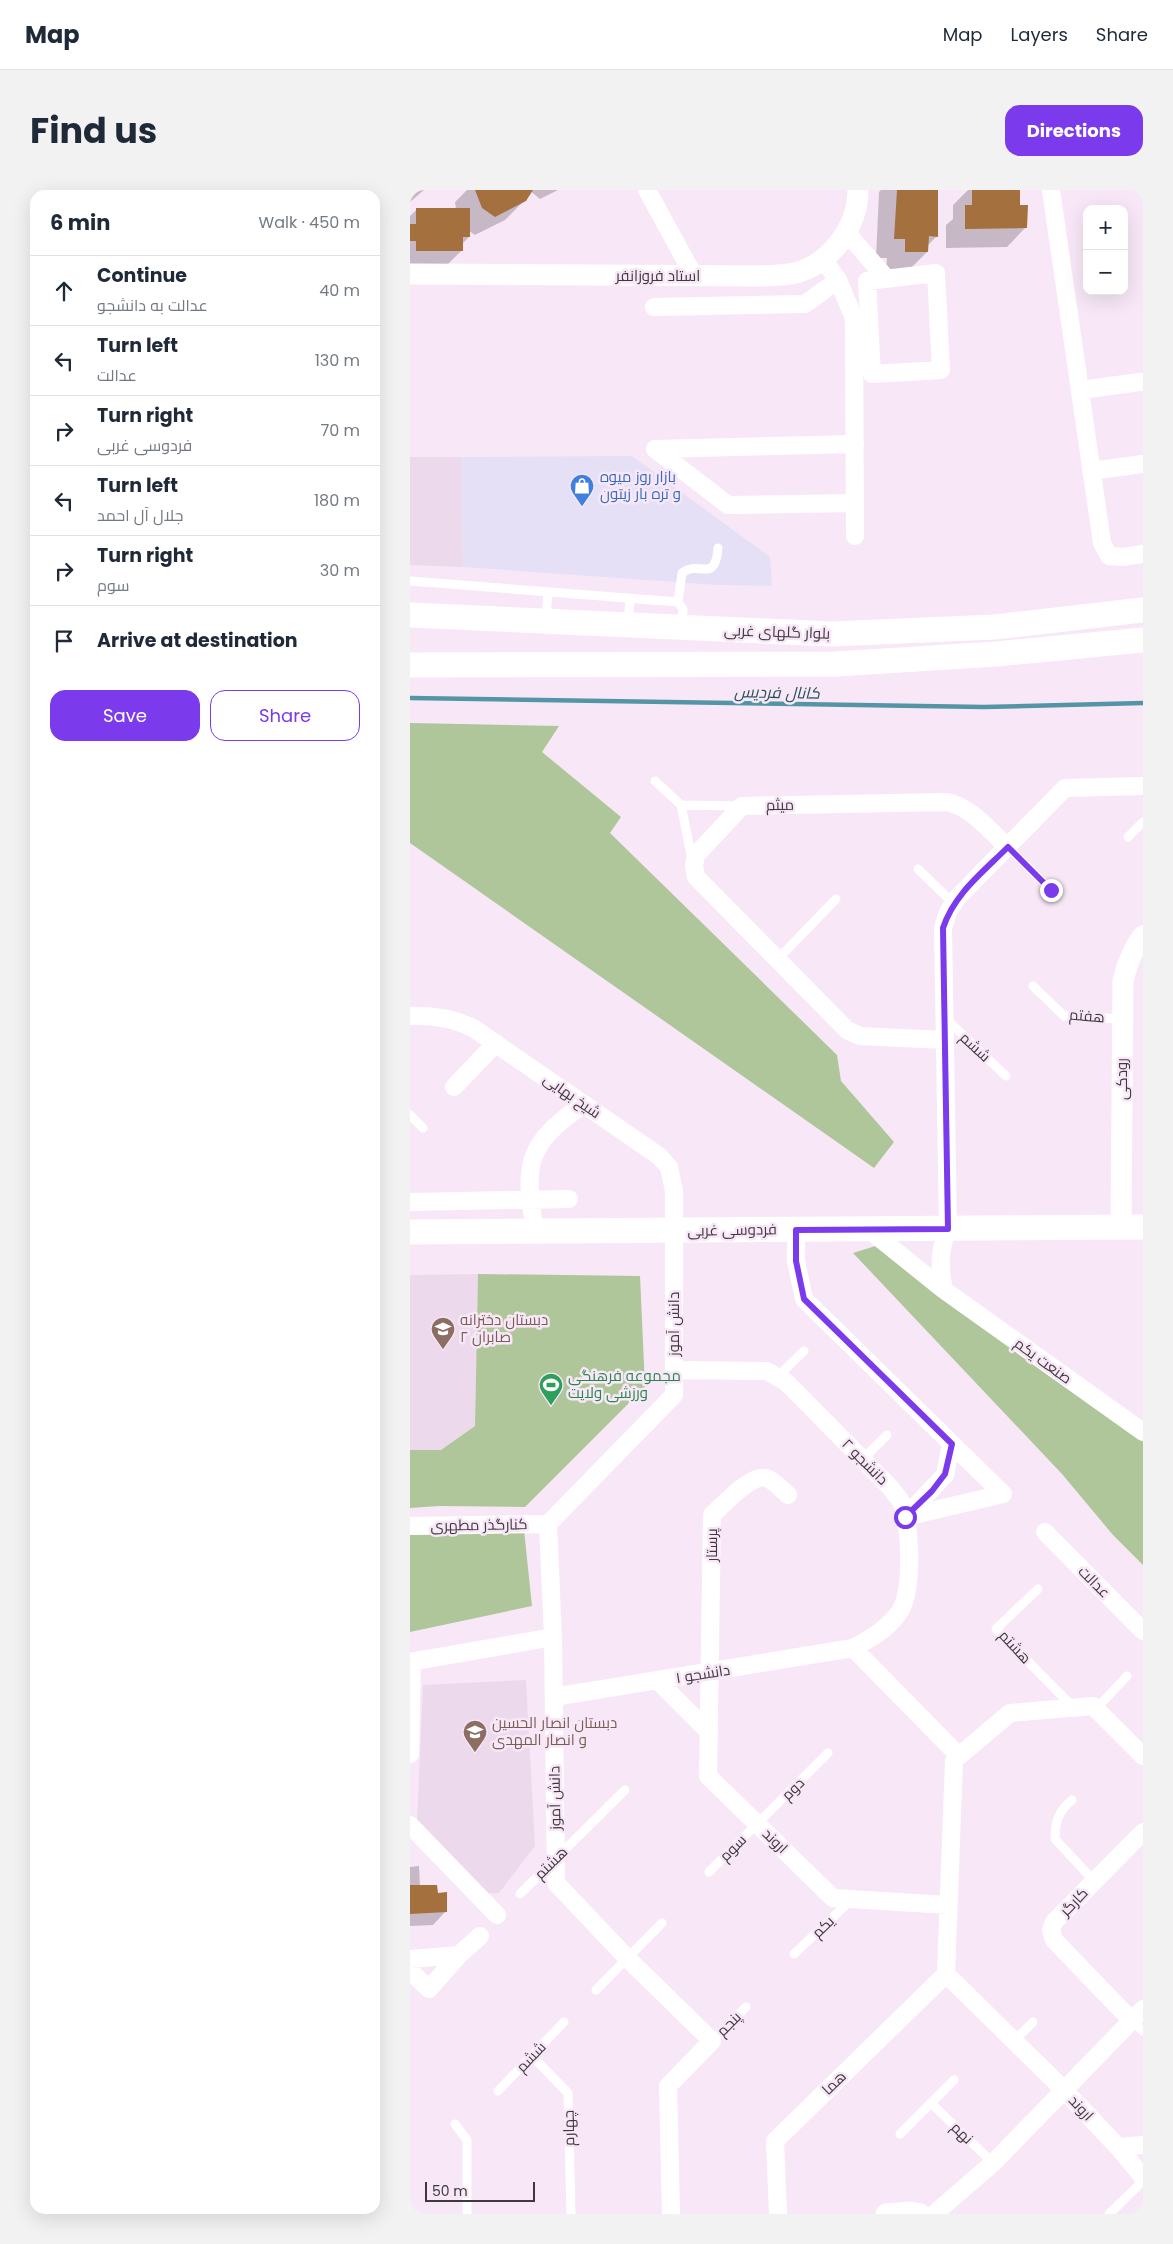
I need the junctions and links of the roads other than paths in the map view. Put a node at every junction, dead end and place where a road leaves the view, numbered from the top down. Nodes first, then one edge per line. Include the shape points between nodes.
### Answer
1 (647, 190) edge
2 (858, 190) edge
3 (1051, 190) edge
4 (846, 232) junction
5 (823, 259) junction
6 (410, 274) edge
7 (694, 276) junction
8 (887, 279) junction
9 (838, 280) junction
10 (654, 307) dead end
11 (1140, 382) dead end
12 (1080, 390) junction
13 (855, 444) junction
14 (1143, 464) edge
15 (1092, 471) junction
16 (855, 503) junction
17 (855, 536) dead end
18 (718, 548) dead end
19 (1143, 554) edge
20 (410, 581) edge
21 (548, 592) junction
22 (630, 599) junction
23 (678, 602) junction
24 (1143, 610) edge
25 (410, 615) edge
26 (546, 622) junction
27 (628, 626) junction
28 (682, 628) junction
29 (1143, 640) edge
30 (410, 666) edge
31 (655, 781) dead end
32 (1143, 787) edge
33 (681, 805) junction
34 (742, 806) junction
35 (1143, 822) edge
36 (1128, 837) dead end
37 (1008, 847) junction
38 (694, 866) junction
39 (918, 870) dead end
40 (1051, 890) dead end
41 (836, 900) dead end
42 (954, 904) junction
43 (1143, 936) edge
44 (778, 960) junction
45 (1033, 986) dead end
46 (410, 1016) edge
47 (945, 1017) junction
48 (1123, 1019) junction
49 (945, 1040) junction
50 (496, 1044) junction
51 (1006, 1076) dead end
52 (454, 1087) dead end
53 (584, 1104) junction
54 (410, 1114) edge
55 (423, 1128) dead end
56 (530, 1198) junction
57 (569, 1199) dead end
58 (410, 1202) edge
59 (1132, 1227) edge
60 (868, 1229) junction
61 (948, 1229) junction
62 (796, 1230) junction
63 (674, 1231) junction
64 (410, 1232) edge
65 (535, 1232) junction
66 (944, 1290) junction
67 (804, 1351) dead end
68 (674, 1370) junction
69 (777, 1377) junction
70 (1143, 1432) edge
71 (887, 1435) dead end
72 (952, 1444) junction
73 (862, 1459) junction
74 (788, 1495) dead end
75 (905, 1517) junction
76 (548, 1524) junction
77 (410, 1526) edge
78 (1045, 1532) dead end
79 (1038, 1589) dead end
80 (1143, 1631) edge
81 (553, 1637) junction
82 (853, 1648) junction
83 (411, 1662) edge
84 (711, 1673) junction
85 (1127, 1676) dead end
86 (658, 1681) junction
87 (554, 1698) junction
88 (1073, 1708) junction
89 (1096, 1709) junction
90 (709, 1732) junction
91 (828, 1753) dead end
92 (410, 1754) edge
93 (960, 1756) junction
94 (1143, 1756) edge
95 (625, 1790) dead end
96 (1072, 1800) dead end
97 (758, 1824) junction
98 (410, 1825) edge
99 (1143, 1832) edge
100 (556, 1859) junction
101 (709, 1872) dead end
102 (1094, 1881) junction
103 (520, 1894) dead end
104 (851, 1899) junction
105 (948, 1905) junction
106 (497, 1915) dead end
107 (662, 1923) dead end
108 (480, 1936) dead end
109 (794, 1954) dead end
110 (459, 1955) junction
111 (627, 1958) junction
112 (410, 1959) edge
113 (410, 1971) edge
114 (946, 1974) junction
115 (596, 1990) dead end
116 (746, 2007) dead end
117 (1139, 2021) edge
118 (564, 2022) dead end
119 (1033, 2022) dead end
120 (712, 2041) junction
121 (1014, 2041) junction
122 (532, 2056) junction
123 (954, 2080) dead end
124 (1064, 2090) junction
125 (498, 2091) dead end
126 (931, 2103) junction
127 (455, 2124) dead end
128 (900, 2134) dead end
129 (1143, 2145) edge
130 (1118, 2147) junction
131 (993, 2163) junction
132 (1142, 2184) edge
133 (467, 2214) edge
134 (571, 2214) edge
135 (671, 2214) edge
136 (778, 2214) edge
137 (886, 2214) edge
138 (920, 2214) edge
139 (934, 2214) edge
140 (1109, 2214) edge

1 - 7 street
2 - 4 street, استاد فروزانفر via 854,215
3 - 12 street
4 - 5 street, استاد فروزانفر
4 - 8 street
5 - 7 street, استاد فروزانفر via 794,274
5 - 9 street
6 - 7 street, استاد فروزانفر
8 - 8 street via 936,273 942,370 872,374 868,281
9 - 10 street via 805,304
9 - 13 street via 854,318
11 - 12 street
12 - 15 street
13 - 16 street
13 - 16 street via 655,449 728,505
14 - 15 street
15 - 19 street via 1102,543 1109,556
16 - 17 street
18 - 23 lane via 714,567 682,573
20 - 21 lane
21 - 22 lane
21 - 26 lane
22 - 23 lane
22 - 27 lane
23 - 28 lane via 683,609
24 - 28 main road, بلوار گلهای غربی via 995,627 841,634
25 - 26 main road, بلوار گلهای غربی
26 - 27 main road, بلوار گلهای غربی
27 - 28 main road, بلوار گلهای غربی
29 - 30 main road, بلوار گلهای غربی via 996,654 836,664
31 - 33 lane
32 - 37 street via 1066,788
33 - 34 lane
33 - 38 lane
34 - 37 street, میثم via 947,802 968,811
34 - 38 street via 696,855
35 - 36 lane
37 - 40 lane
37 - 42 street
38 - 44 street via 696,877
39 - 42 lane
41 - 44 lane
42 - 47 street via 943,928
43 - 48 street, رودکی via 1127,963 1123,981
44 - 49 street via 847,1030 860,1036
45 - 48 lane, هفتم via 1064,1016
46 - 50 street, شیخ بهایی via 456,1019
47 - 49 street
47 - 51 lane, ششم
48 - 59 street, رودکی
49 - 61 street
50 - 52 street
50 - 53 street, شیخ بهایی
53 - 56 street via 559,1122 535,1150 530,1169
53 - 63 street, شیخ بهایی via 659,1156 669,1167 674,1191
54 - 55 lane
56 - 57 street
56 - 58 street
56 - 65 street
59 - 61 main road, فردوسی غربی
60 - 61 main road, فردوسی غربی
60 - 62 main road, فردوسی غربی
60 - 66 street, صنعت یکم
61 - 66 street via 939,1268
62 - 63 main road, فردوسی غربی
62 - 72 street via 796,1261 804,1299
63 - 65 main road, فردوسی غربی
63 - 68 street, دانش آموز
64 - 65 main road, فردوسی غربی
66 - 70 street, صنعت یکم
67 - 69 lane
68 - 69 street, دانشجو ۲ via 767,1371
68 - 76 street, دانش آموز via 674,1395
69 - 73 street, دانشجو ۲ via 786,1382
71 - 73 lane
72 - 75 street via 945,1474
72 - 75 street via 1003,1494
73 - 75 street, دانشجو ۲ via 902,1503
74 - 84 street, پرستار via 768,1478 759,1477 750,1481 712,1515
75 - 82 street, دانشجو ۲ via 908,1591 900,1613 882,1632
76 - 77 street, کنارگذر مطهری
76 - 81 street, دانش آموز
78 - 80 street, عدالت
79 - 88 lane, هشتم via 996,1628
81 - 83 street
81 - 87 street, دانش آموز
82 - 84 street, دانشجو ۱
82 - 93 street
83 - 92 street
84 - 86 street, دانشجو ۱
84 - 90 street, اروند
85 - 89 lane
86 - 87 street, دانشجو ۱
86 - 90 street
87 - 100 street, دانش آموز
88 - 89 street via 1093,1706
88 - 93 street via 1010,1713
89 - 94 street
90 - 97 street, اروند via 708,1776
91 - 97 lane, دوم
93 - 105 street via 954,1760
95 - 100 lane, هشتم
96 - 102 lane via 1058,1816 1055,1839
97 - 101 lane, سوم
97 - 104 street, اروند via 833,1898
98 - 106 street
99 - 102 street, کارگر
100 - 103 lane, هشتم
100 - 111 street, دانش آموز via 556,1883
102 - 117 street, کارگر via 1054,1922 1051,1930 1054,1940
104 - 105 street, اروند
104 - 109 lane, یکم
105 - 114 street
107 - 111 lane
108 - 110 street
110 - 112 street
110 - 113 street via 429,1989
111 - 115 lane
111 - 120 street, دانش آموز
114 - 121 street, اروند
114 - 136 street, هما via 775,2141
116 - 120 lane, پنجم
117 - 124 street
118 - 122 lane, ششم
119 - 121 lane
120 - 135 street via 668,2086
121 - 124 street, اروند
122 - 125 lane, ششم
122 - 134 lane, چهارم via 568,2093
123 - 126 lane
124 - 130 street, اروند
124 - 131 street
126 - 128 lane
126 - 131 lane, نهم
127 - 133 lane via 467,2140
129 - 130 street
130 - 132 street, اروند
131 - 139 street
132 - 140 lane
137 - 138 street

